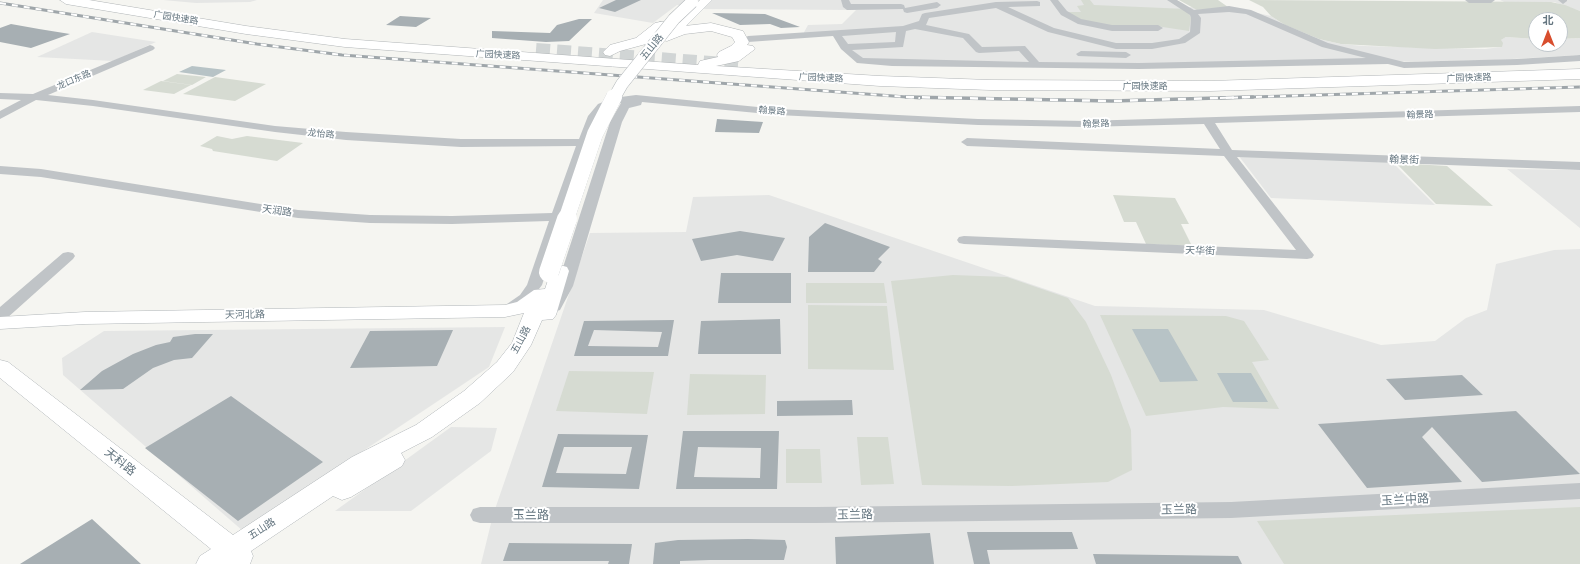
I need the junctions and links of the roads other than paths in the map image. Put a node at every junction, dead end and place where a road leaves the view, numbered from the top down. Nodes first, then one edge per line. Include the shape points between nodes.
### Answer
1 (66, 0) edge
2 (119, 0) edge
3 (845, 0) edge
4 (969, 0) edge
5 (987, 0) edge
6 (1054, 0) edge
7 (1171, 0) edge
8 (1469, 0) edge
9 (1491, 0) edge
10 (697, 1) edge
11 (941, 2) edge
12 (872, 3) edge
13 (1037, 4) edge
14 (902, 5) edge
15 (996, 5) junction
16 (955, 11) junction
17 (1193, 14) junction
18 (924, 19) junction
19 (684, 22) junction
20 (916, 26) junction
21 (1140, 28) junction
22 (1158, 28) dead end
23 (901, 30) junction
24 (663, 31) junction
25 (837, 35) junction
26 (1077, 36) junction
27 (748, 44) junction
28 (1166, 44) junction
29 (461, 45) junction
30 (1142, 46) junction
31 (844, 47) junction
32 (150, 48) dead end
33 (536, 54) junction
34 (1081, 54) junction
35 (615, 56) junction
36 (1580, 58) edge
37 (690, 61) junction
38 (1389, 61) junction
39 (731, 63) junction
40 (1580, 64) edge
41 (790, 65) junction
42 (1404, 65) junction
43 (1037, 66) junction
44 (1083, 66) junction
45 (1580, 74) edge
46 (932, 75) junction
47 (1209, 76) junction
48 (880, 81) junction
49 (0, 97) edge
50 (34, 97) junction
51 (1580, 110) edge
52 (1580, 115) edge
53 (0, 116) edge
54 (1210, 124) junction
55 (584, 142) junction
56 (609, 142) junction
57 (967, 142) dead end
58 (1228, 153) junction
59 (1580, 166) edge
60 (0, 170) edge
61 (558, 217) junction
62 (964, 240) dead end
63 (68, 256) dead end
64 (555, 271) junction
65 (543, 306) junction
66 (490, 311) junction
67 (0, 315) edge
68 (0, 322) edge
69 (0, 367) edge
70 (1580, 491) edge
71 (1231, 510) joint
72 (480, 515) dead end
73 (227, 559) edge

1 - 33 highway, 广园快速路 via 309,39 405,49
2 - 29 highway, 广园快速路 via 329,32
3 - 12 street via 847,7
4 - 11 street
5 - 15 street
6 - 21 street via 1064,14 1078,20 1112,28
7 - 17 street
8 - 9 street
10 - 19 main road via 696,9
10 - 24 main road, 五山路
10 - 64 main road, 五山路, bridge via 674,18 622,84 606,110 595,134
11 - 14 street
11 - 16 street
12 - 14 street
13 - 15 street
14 - 18 street
15 - 16 street
15 - 26 street via 1051,30
16 - 18 street via 925,16
17 - 28 street via 1196,18 1195,33 1182,41
17 - 38 street via 1199,11 1229,9 1248,12 1325,45
18 - 20 street via 923,23
19 - 24 main road via 678,27
19 - 27 highway via 724,26 738,31
20 - 23 street
20 - 43 street via 966,36 979,50 1022,48
21 - 22 street
21 - 30 street via 1147,32 1137,41
23 - 25 street
23 - 31 street via 900,45
24 - 35 highway via 641,41 615,48
24 - 37 highway via 719,28 734,32 742,40 741,46 719,56
24 - 64 main road, 五山路 via 611,115
25 - 27 street
25 - 31 street
26 - 30 street via 1116,46
26 - 34 street
27 - 39 highway
27 - 41 highway via 759,59
28 - 30 street
28 - 34 street via 1176,54
29 - 33 highway, 广园快速路
29 - 35 highway via 504,45
31 - 43 street via 861,61
32 - 50 street, 龙口东路
33 - 35 highway
33 - 48 highway, 广园快速路 via 734,72
34 - 44 street
35 - 37 highway
36 - 42 street
37 - 39 highway
37 - 48 highway
38 - 42 street
38 - 44 street
39 - 41 highway
39 - 46 highway, 广园快速路
40 - 47 highway, 广园快速路
41 - 46 highway
42 - 47 highway
43 - 44 street
45 - 48 highway, 广园快速路 via 1210,86
46 - 47 highway, 广园快速路
49 - 50 street
50 - 53 street, 龙口东路
50 - 55 street, 龙怡路 via 340,136 454,142
51 - 54 street, 翰景路
52 - 54 street, 翰景路
54 - 55 street, 翰景路 via 978,122 778,112 636,98 613,101 602,106
54 - 56 street, 翰景路 via 1091,129 982,128 776,115 630,102 623,107
54 - 58 street, 天华街
55 - 56 street, 龙怡路
55 - 61 street
56 - 65 street via 565,286 557,302
57 - 58 street
58 - 59 street, 翰景街
58 - 62 street, 天华街 via 1307,255
60 - 61 street, 天润路 via 41,174 298,214 370,219 445,220
61 - 66 street via 530,293 519,303
63 - 67 street
64 - 65 main road, 五山路
65 - 66 main road, 天河北路
65 - 73 main road, 五山路 via 534,341 518,366 478,404 390,463
66 - 68 main road, 天河北路 via 85,318
69 - 73 main road, 天科路
70 - 71 street, 玉兰中路
71 - 72 street, 玉兰路 via 808,515

